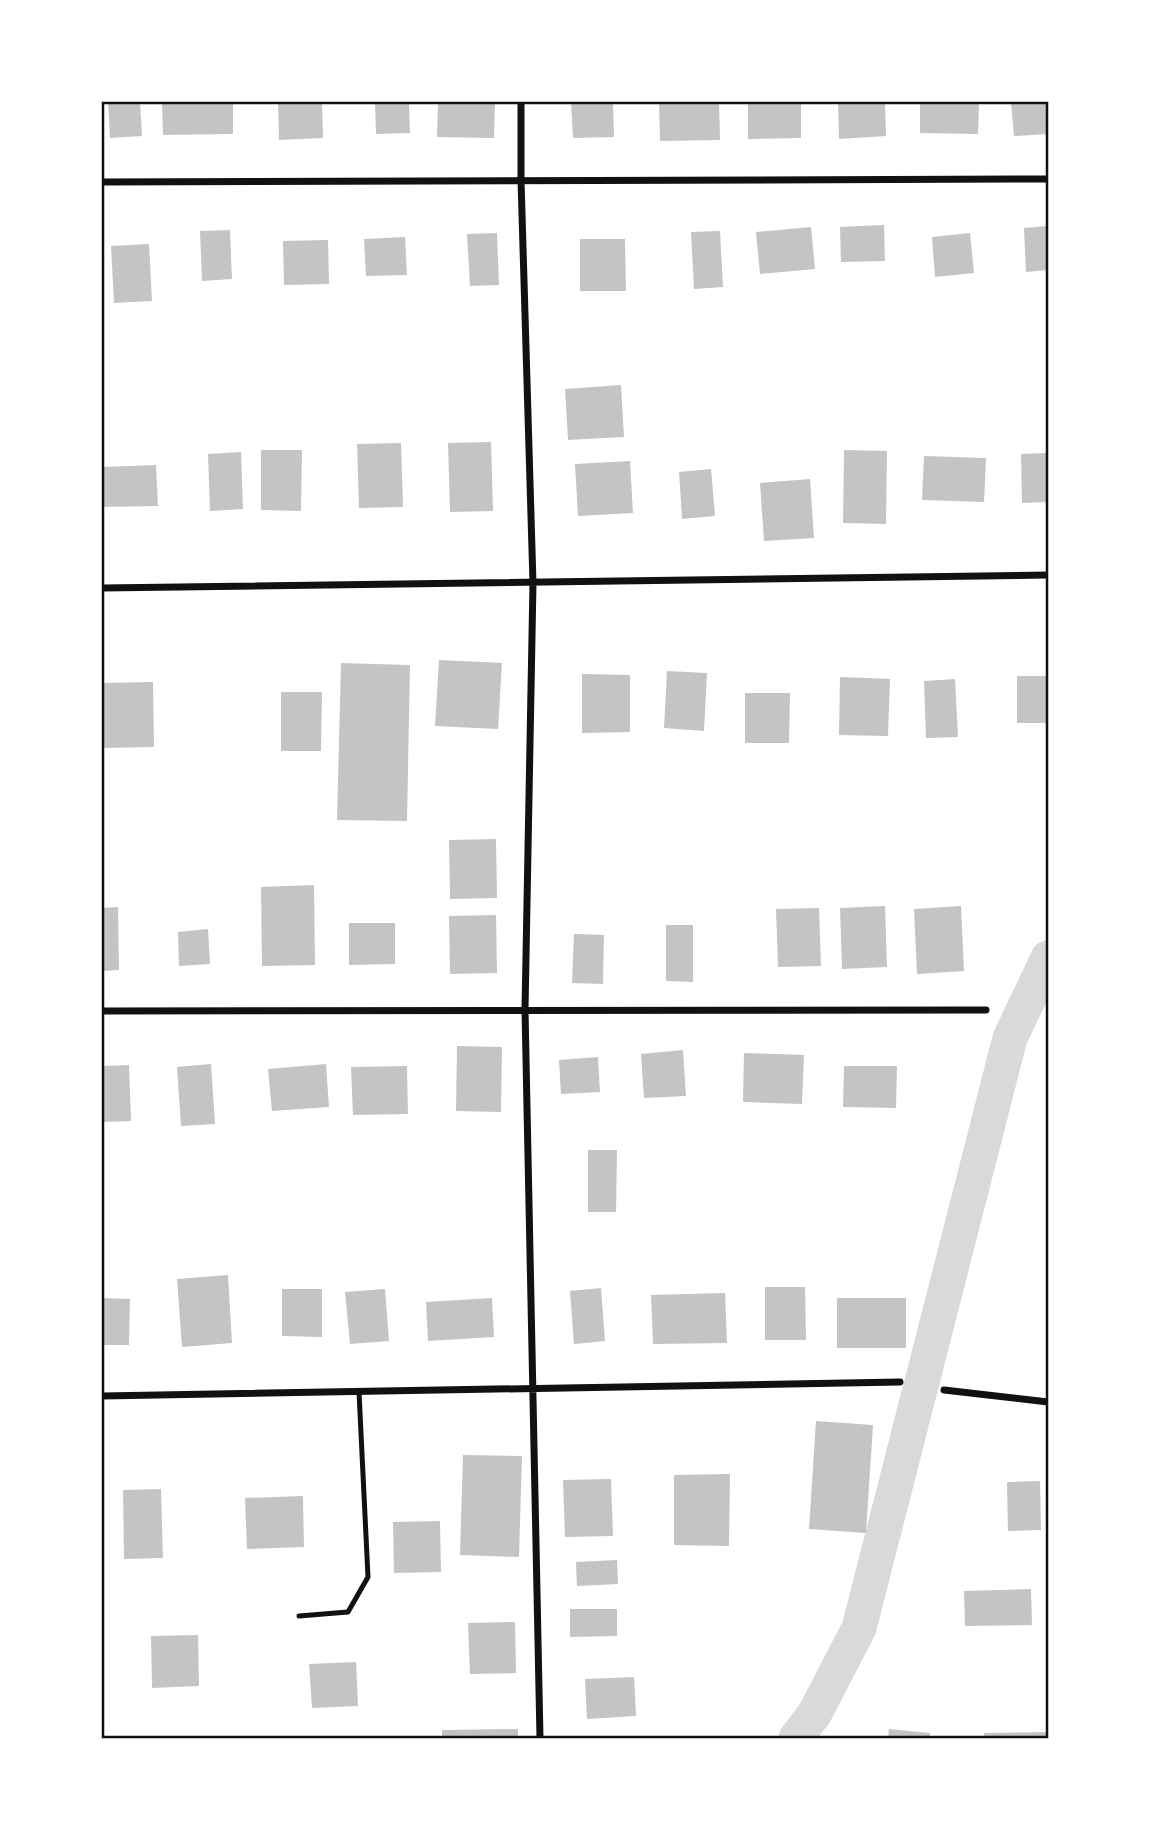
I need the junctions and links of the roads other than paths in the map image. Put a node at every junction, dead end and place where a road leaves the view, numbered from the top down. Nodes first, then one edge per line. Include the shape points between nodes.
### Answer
1 (521, 102) edge
2 (1048, 178) edge
3 (521, 180) junction
4 (102, 182) edge
5 (1048, 575) edge
6 (533, 583) junction
7 (102, 588) edge
8 (525, 1010) junction
9 (986, 1010) dead end
10 (102, 1011) edge
11 (900, 1382) dead end
12 (534, 1388) junction
13 (944, 1390) dead end
14 (359, 1392) junction
15 (102, 1396) edge
16 (1048, 1402) edge
17 (299, 1616) dead end
18 (540, 1738) edge

1 - 3 street
2 - 3 street
3 - 4 street
3 - 6 street
5 - 6 street
6 - 7 street
6 - 8 street
8 - 9 street
8 - 10 street
8 - 12 street
11 - 12 street
12 - 14 street
12 - 18 street
13 - 16 street
14 - 15 street
14 - 17 lane via 368,1577 348,1612

